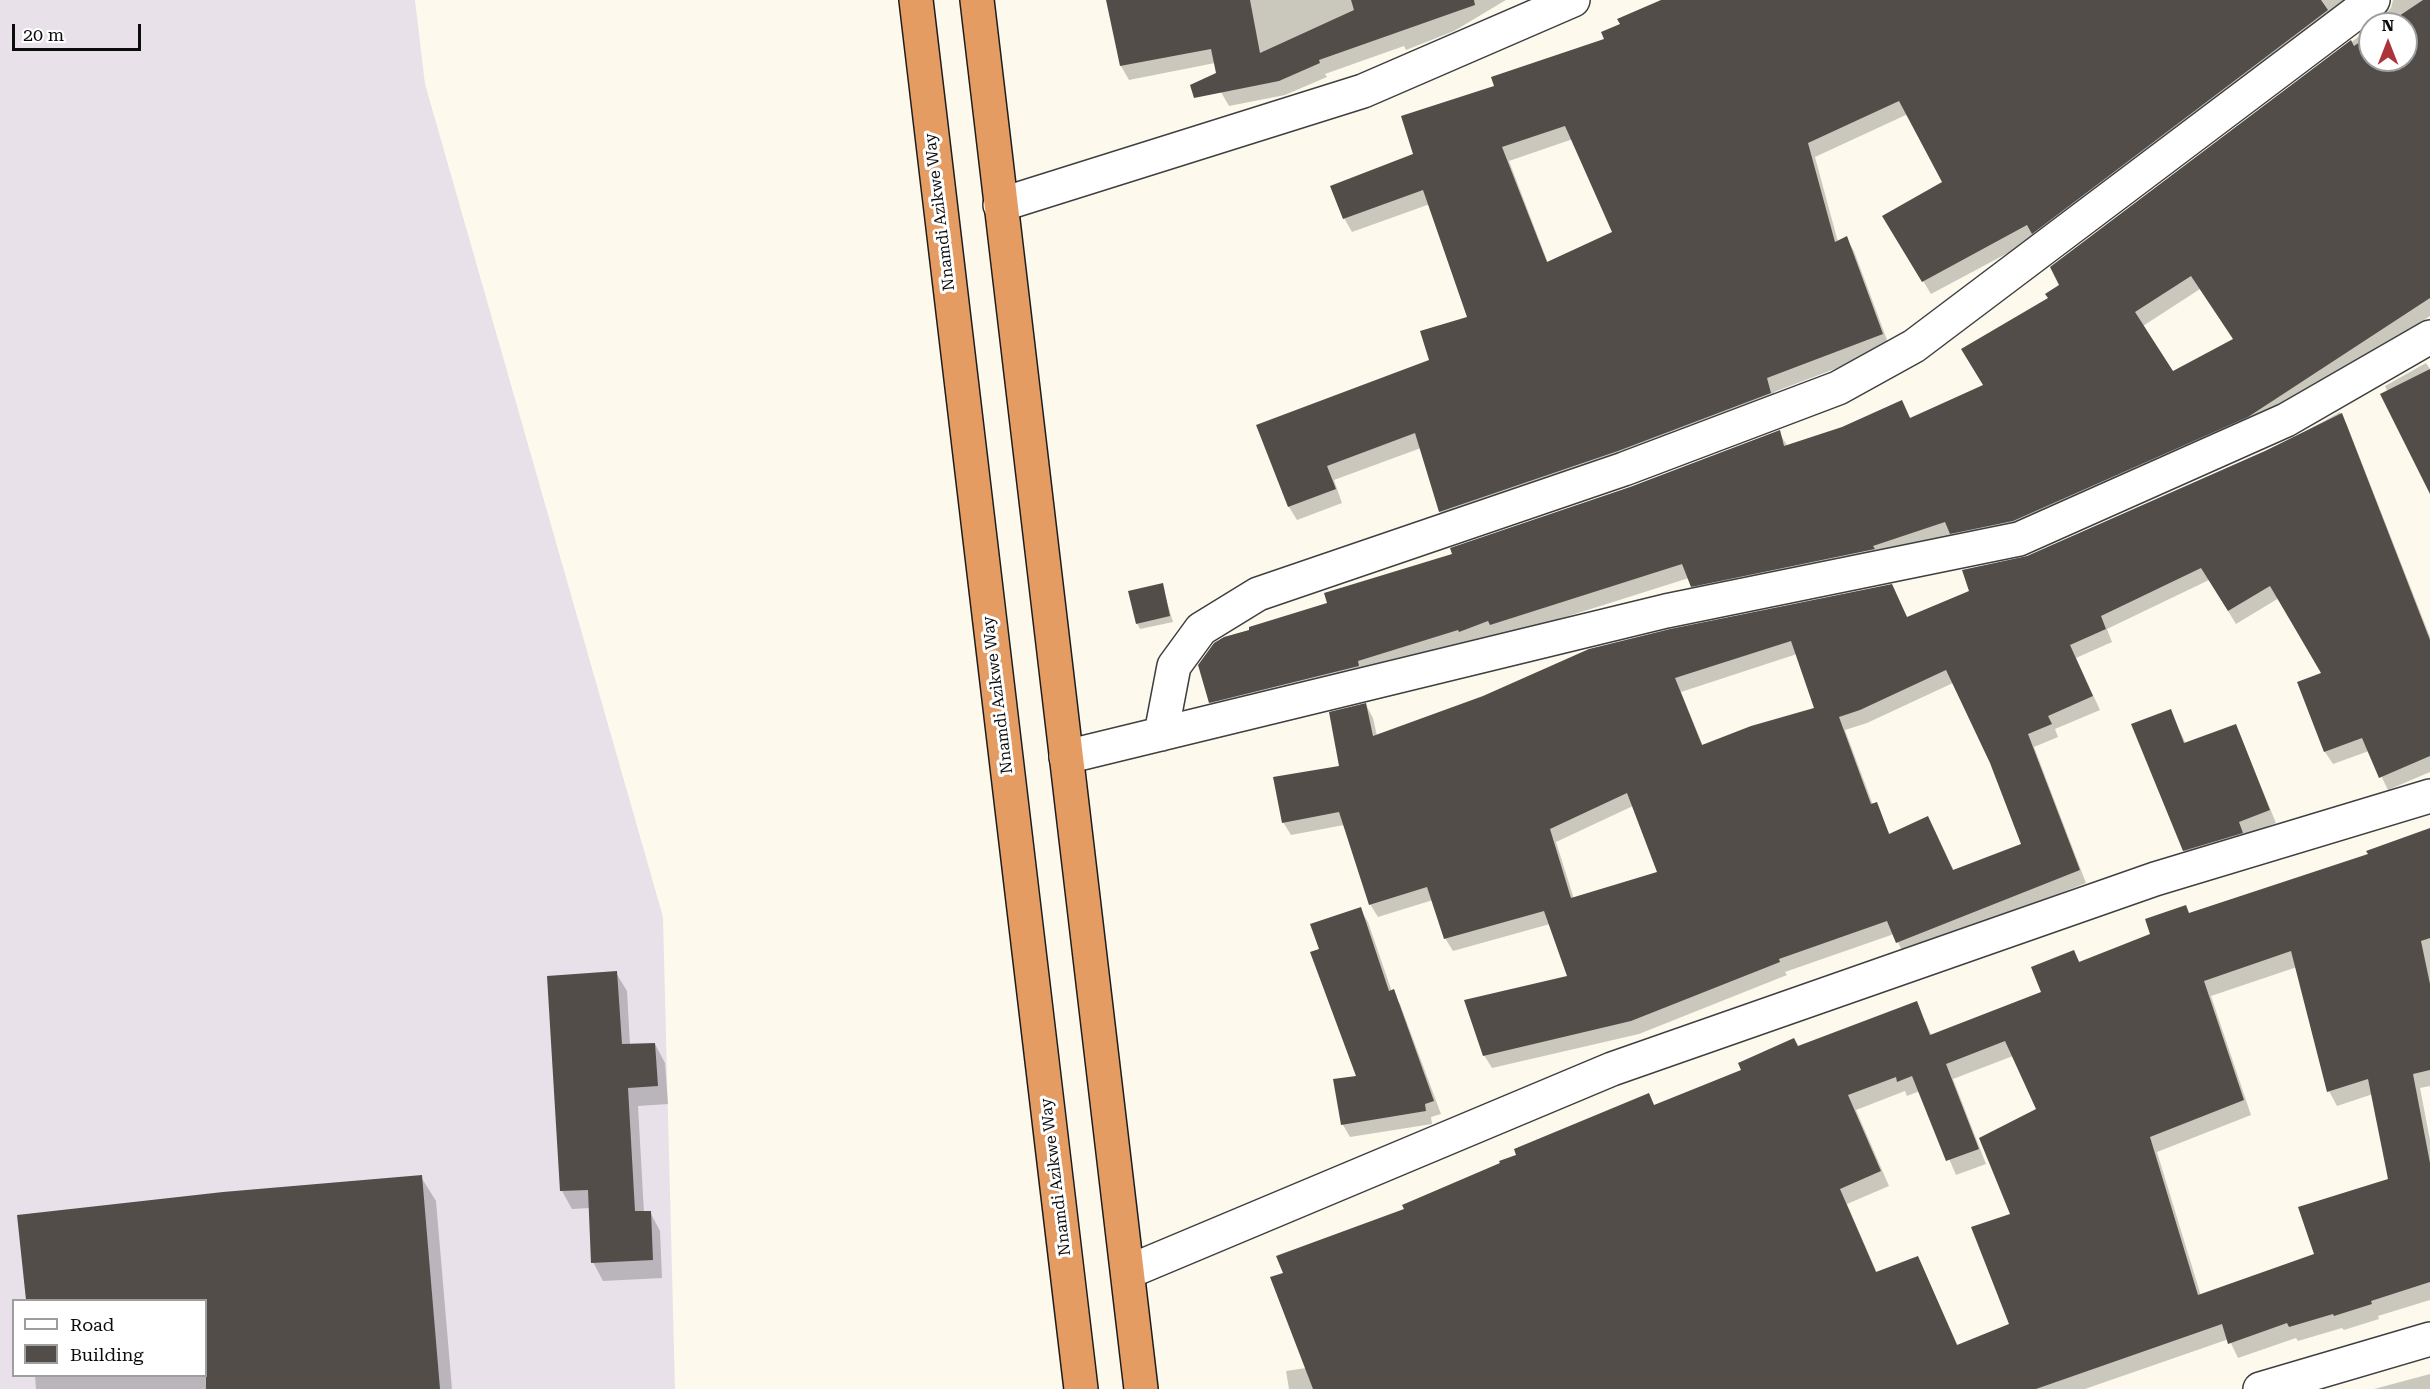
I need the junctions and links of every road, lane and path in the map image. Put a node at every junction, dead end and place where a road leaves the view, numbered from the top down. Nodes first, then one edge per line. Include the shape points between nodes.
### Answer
1 (916, 0) edge
2 (977, 0) edge
3 (1573, 0) edge
4 (2373, 0) edge
5 (1000, 205) junction
6 (2430, 337) edge
7 (1161, 734) junction
8 (1065, 757) junction
9 (2430, 796) edge
10 (1128, 1272) junction
11 (2430, 1339) edge
12 (1081, 1389) edge
13 (1141, 1389) edge
14 (2260, 1389) edge

1 - 12 highway, Nnamdi Azikwe Way
2 - 5 highway
3 - 5 street via 1363,92
4 - 7 street via 1914,346 1838,388 1624,469 1258,594 1201,629 1174,666
5 - 8 highway
6 - 7 street via 2286,420 2019,539 1666,611
7 - 8 street
8 - 10 highway
9 - 10 street via 2155,879 1612,1069
10 - 13 highway
11 - 14 street

